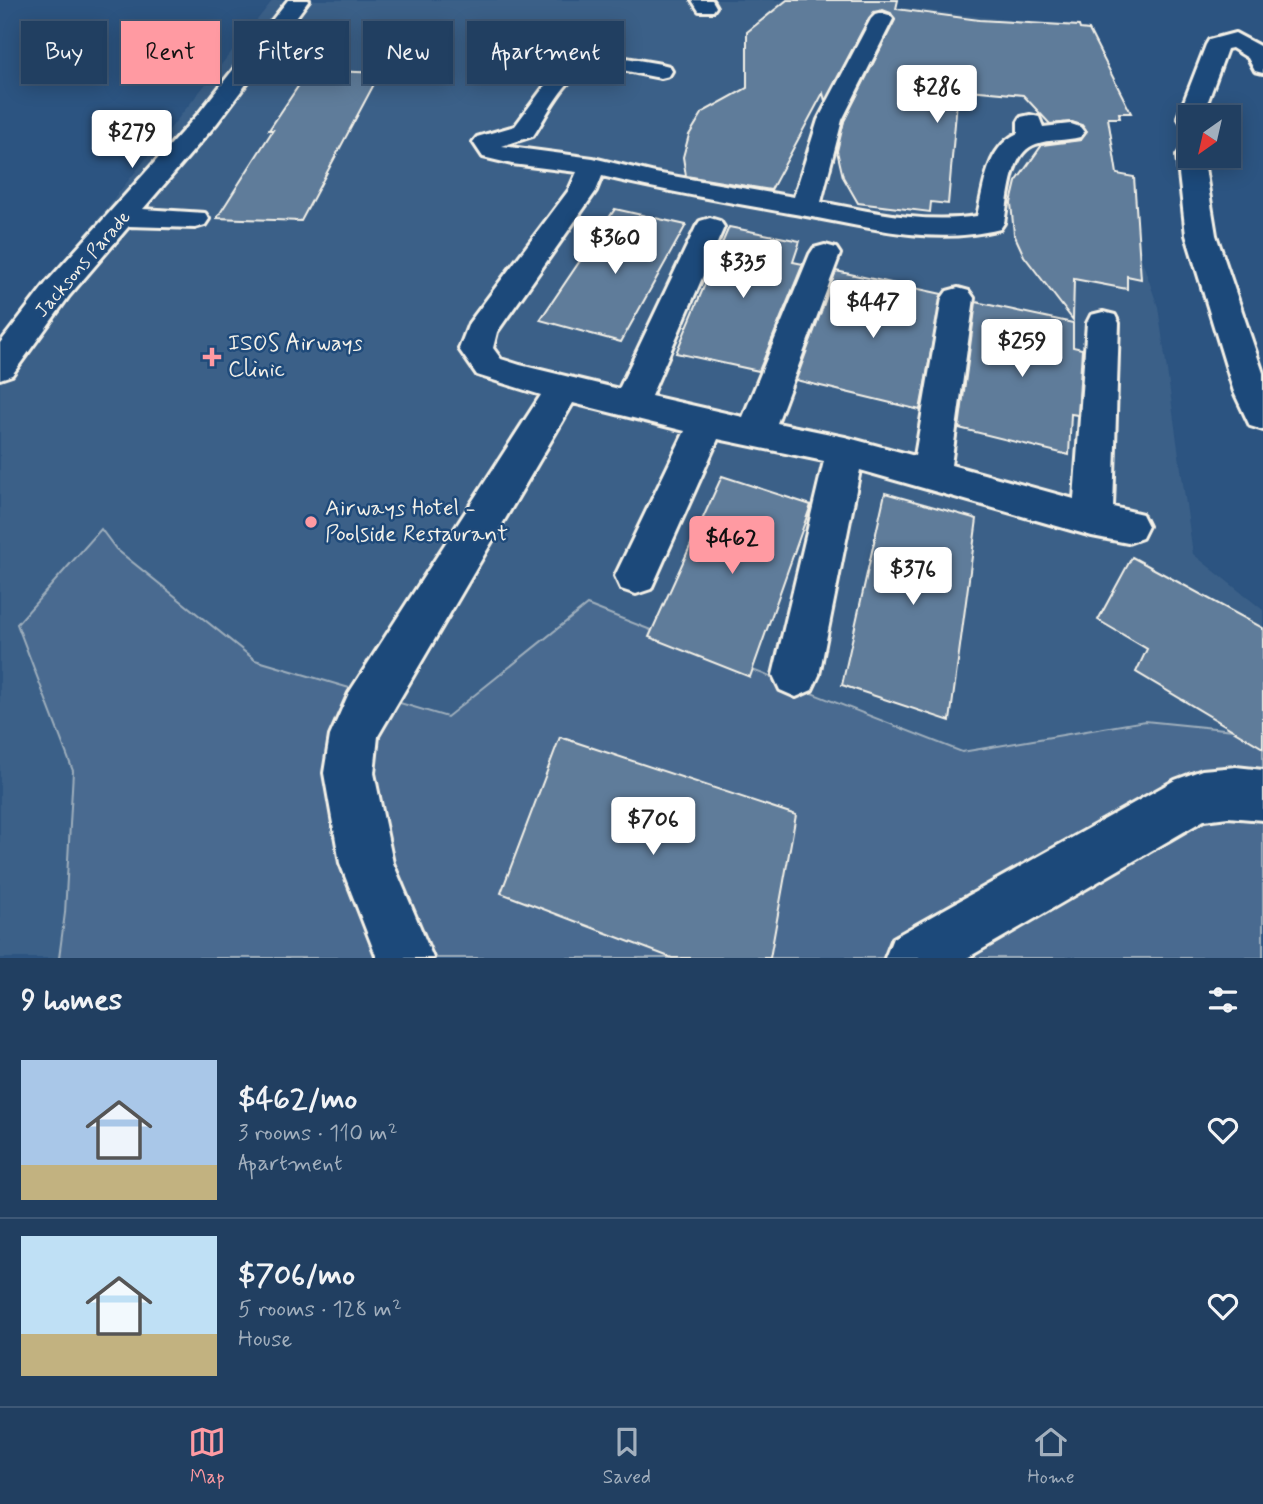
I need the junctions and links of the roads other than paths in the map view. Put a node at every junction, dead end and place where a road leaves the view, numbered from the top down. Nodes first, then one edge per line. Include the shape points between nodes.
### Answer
1 (299, 0) edge
2 (882, 19) dead end
3 (624, 65) edge
4 (1263, 66) edge
5 (661, 71) dead end
6 (556, 84) edge
7 (1194, 105) edge
8 (1071, 132) dead end
9 (593, 166) junction
10 (1192, 168) edge
11 (805, 206) junction
12 (124, 217) junction
13 (195, 219) dead end
14 (710, 227) dead end
15 (825, 254) dead end
16 (958, 298) dead end
17 (1103, 323) dead end
18 (0, 366) edge
19 (564, 388) junction
20 (629, 405) junction
21 (1263, 417) edge
22 (708, 423) junction
23 (755, 432) junction
24 (845, 451) junction
25 (931, 474) junction
26 (1092, 520) junction
27 (1128, 526) dead end
28 (636, 576) dead end
29 (796, 675) dead end
30 (1263, 795) edge
31 (405, 958) edge
32 (914, 958) edge

1 - 12 street, Jacksons Parade
2 - 11 street via 830,120
3 - 5 street
4 - 7 street via 1258,54 1235,40 1217,45
6 - 9 street via 524,131 486,142 500,154
8 - 11 street via 1030,129 1013,145 1004,161 990,223 951,229 894,225
9 - 11 street
9 - 19 street via 582,191 481,331 476,349 489,367
10 - 21 street via 1201,235
12 - 13 street
12 - 18 street, Jacksons Parade via 58,289
14 - 20 street
15 - 23 street
16 - 25 street
17 - 26 street
19 - 20 street
19 - 31 street via 366,709 354,736 349,773 367,863
20 - 22 street
22 - 23 street
22 - 28 street
23 - 24 street
24 - 25 street
24 - 29 street
25 - 26 street
26 - 27 street
30 - 32 street via 1209,792 1193,798

